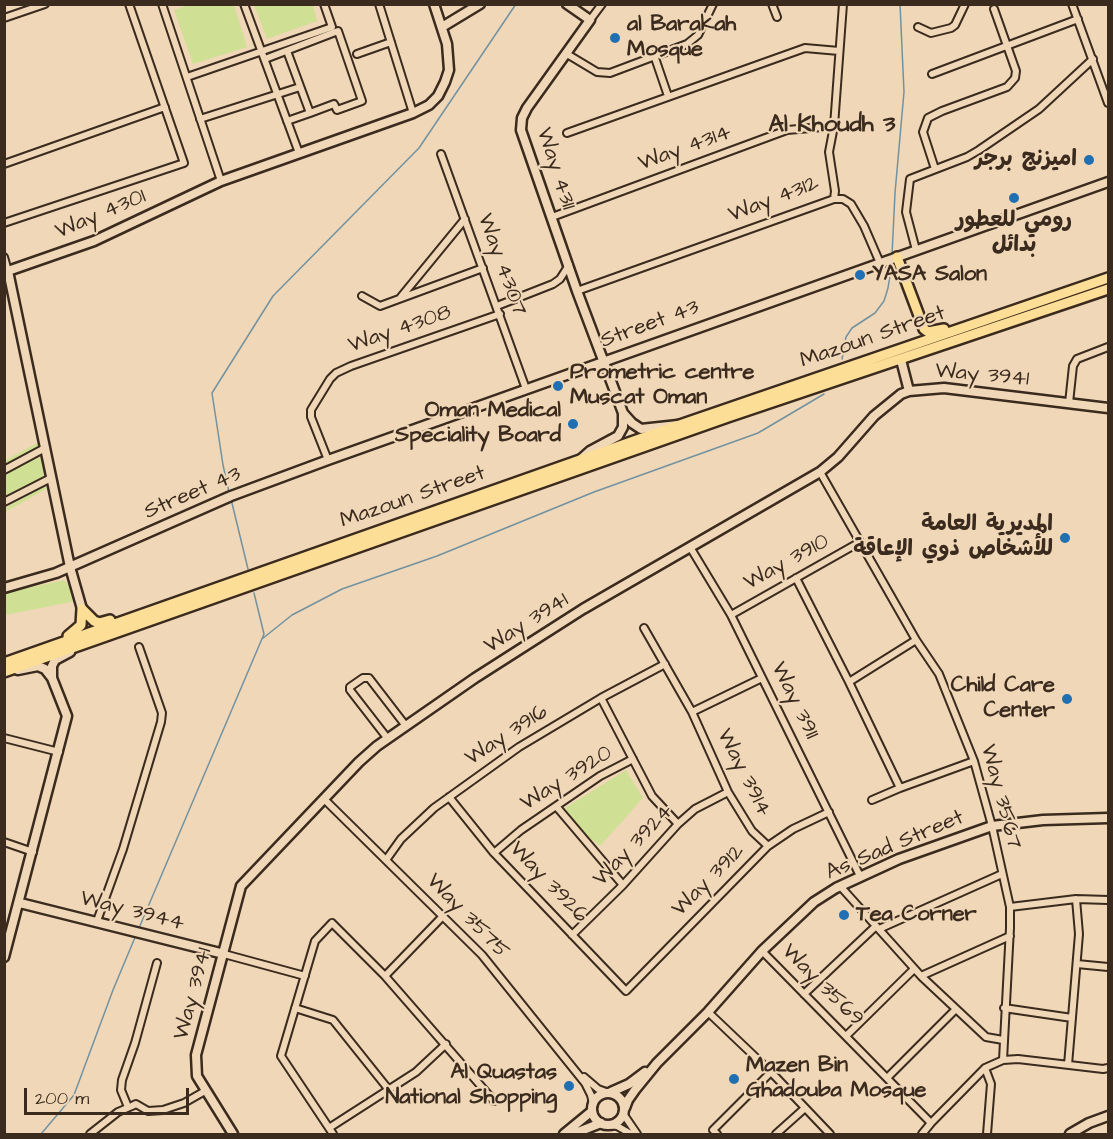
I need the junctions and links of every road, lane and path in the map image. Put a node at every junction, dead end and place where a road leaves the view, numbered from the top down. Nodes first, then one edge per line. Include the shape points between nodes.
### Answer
1 (45, 4) edge
2 (129, 4) edge
3 (162, 4) edge
4 (244, 4) edge
5 (324, 4) edge
6 (379, 4) edge
7 (434, 4) edge
8 (480, 4) edge
9 (567, 4) edge
10 (602, 4) edge
11 (713, 4) edge
12 (772, 4) edge
13 (843, 4) edge
14 (965, 4) edge
15 (1072, 4) edge
16 (994, 9) dead end
17 (777, 17) dead end
18 (4, 18) edge
19 (1078, 19) junction
20 (590, 20) junction
21 (442, 27) junction
22 (918, 27) dead end
23 (392, 42) junction
24 (1007, 45) junction
25 (287, 51) junction
26 (839, 51) junction
27 (262, 52) junction
28 (357, 54) dead end
29 (567, 54) junction
30 (654, 56) junction
31 (265, 59) junction
32 (1093, 59) junction
33 (932, 74) dead end
34 (188, 77) junction
35 (300, 87) junction
36 (277, 94) junction
37 (668, 96) junction
38 (1108, 103) edge
39 (165, 107) junction
40 (310, 113) junction
41 (413, 113) junction
42 (200, 118) junction
43 (287, 121) junction
44 (834, 126) junction
45 (567, 132) dead end
46 (299, 153) junction
47 (441, 154) dead end
48 (4, 164) edge
49 (935, 169) junction
50 (221, 182) junction
51 (1108, 182) edge
52 (834, 199) junction
53 (552, 217) junction
54 (465, 219) junction
55 (4, 223) edge
56 (916, 250) junction
57 (4, 257) edge
58 (897, 257) junction
59 (880, 263) junction
60 (569, 265) junction
61 (483, 268) junction
62 (8, 271) junction
63 (1108, 278) edge
64 (1108, 289) edge
65 (578, 291) junction
66 (362, 296) dead end
67 (400, 297) junction
68 (497, 306) junction
69 (1022, 308) junction
70 (500, 315) junction
71 (1108, 347) edge
72 (901, 360) junction
73 (603, 361) junction
74 (526, 389) junction
75 (909, 391) junction
76 (1069, 403) junction
77 (1108, 408) edge
78 (623, 413) junction
79 (678, 425) junction
80 (45, 448) junction
81 (581, 459) junction
82 (328, 460) junction
83 (4, 470) edge
84 (820, 472) junction
85 (51, 478) junction
86 (4, 502) edge
87 (860, 542) junction
88 (690, 547) junction
89 (70, 567) junction
90 (796, 578) junction
91 (4, 588) edge
92 (159, 608) junction
93 (82, 609) junction
94 (731, 615) junction
95 (644, 628) dead end
96 (916, 640) junction
97 (85, 643) junction
98 (54, 646) junction
99 (139, 647) dead end
100 (4, 663) edge
101 (665, 664) junction
102 (4, 673) edge
103 (52, 678) junction
104 (762, 678) junction
105 (849, 682) junction
106 (601, 698) junction
107 (692, 712) junction
108 (406, 726) junction
109 (4, 738) edge
110 (388, 739) junction
111 (59, 752) junction
112 (633, 759) junction
113 (974, 761) junction
114 (900, 788) junction
115 (728, 792) junction
116 (449, 797) junction
117 (324, 799) junction
118 (872, 800) dead end
119 (556, 806) junction
120 (829, 812) junction
121 (1108, 818) edge
122 (678, 824) junction
123 (992, 826) junction
124 (4, 842) edge
125 (768, 846) junction
126 (33, 852) junction
127 (494, 854) junction
128 (386, 860) junction
129 (1002, 874) junction
130 (860, 876) junction
131 (623, 885) junction
132 (840, 886) junction
133 (1076, 899) junction
134 (1108, 900) edge
135 (20, 903) junction
136 (1010, 907) junction
137 (442, 916) junction
138 (98, 921) junction
139 (878, 927) junction
140 (572, 935) junction
141 (1010, 936) junction
142 (762, 951) junction
143 (224, 954) junction
144 (4, 957) edge
145 (157, 963) dead end
146 (1077, 964) junction
147 (1108, 967) edge
148 (914, 969) junction
149 (304, 976) junction
150 (385, 976) junction
151 (921, 976) junction
152 (626, 991) joint
153 (804, 994) junction
154 (294, 1008) junction
155 (1004, 1008) junction
156 (956, 1009) junction
157 (708, 1012) junction
158 (1072, 1018) junction
159 (846, 1036) junction
160 (1003, 1040) junction
161 (446, 1044) junction
162 (1003, 1060) junction
163 (657, 1063) junction
164 (1068, 1065) junction
165 (985, 1068) junction
166 (1108, 1068) edge
167 (574, 1069) junction
168 (771, 1072) junction
169 (886, 1078) junction
170 (389, 1089) junction
171 (205, 1091) junction
172 (609, 1092) junction
173 (494, 1101) dead end
174 (129, 1107) junction
175 (805, 1107) junction
176 (592, 1108) junction
177 (624, 1112) junction
178 (1108, 1116) edge
179 (931, 1123) junction
180 (605, 1124) junction
181 (329, 1128) junction
182 (90, 1134) edge
183 (233, 1134) edge
184 (333, 1134) edge
185 (564, 1134) edge
186 (573, 1134) edge
187 (631, 1134) edge
188 (637, 1134) edge
189 (717, 1134) edge
190 (776, 1134) edge
191 (831, 1134) edge
192 (922, 1134) edge
193 (987, 1134) edge
194 (1070, 1134) edge

1 - 18 street
2 - 39 street
3 - 34 street
4 - 27 street
5 - 27 street via 332,27
6 - 23 street
7 - 21 street, Way 4301
8 - 21 street
9 - 20 street
10 - 20 street, Way 4311
11 - 30 street via 698,35 687,44
12 - 17 street
13 - 26 street, Way 4312
14 - 22 street via 951,28 931,33
15 - 19 street
16 - 24 street
19 - 24 street
19 - 32 street
20 - 29 street, Way 4311
21 - 41 street, Way 4301 via 449,58 445,82 429,105
23 - 28 street
23 - 41 street
24 - 33 street
24 - 49 street via 1016,71 1012,83 927,120 923,132
25 - 31 street
25 - 35 street
25 - 40 street via 338,31 362,101 337,110 334,104
26 - 37 street via 805,48
26 - 44 street, Way 4312
27 - 31 street
27 - 34 street
29 - 30 street via 597,72 610,73
29 - 53 street, Way 4311 via 527,108 521,124
30 - 37 street
31 - 36 street
32 - 38 street
32 - 49 street via 1030,116 973,154
34 - 42 street
35 - 36 street
35 - 40 street
36 - 42 street
36 - 43 street
37 - 45 street
39 - 48 street
39 - 55 street via 184,163
40 - 43 street
41 - 46 street, Way 4301
42 - 50 street
43 - 46 street
44 - 52 street, Way 4312 via 829,152
44 - 53 street, Way 4314 via 788,130
46 - 50 street, Way 4301
47 - 54 street, Way 4307
49 - 56 street via 909,182 906,212
50 - 62 street, Way 4301 via 94,241
51 - 56 street, Street 43
52 - 59 street via 851,204
52 - 65 street, Way 4312
53 - 60 street, Way 4311
54 - 61 street, Way 4307
54 - 67 street
56 - 58 street, Street 43
57 - 62 street
58 - 59 street, Street 43
58 - 69 main road via 928,332
59 - 73 street, Street 43
60 - 65 street, Way 4311
60 - 68 street via 554,284
61 - 67 street
61 - 68 street, Way 4307
62 - 80 street
63 - 69 main road, Mazoun Street
64 - 72 main road, Mazoun Street
65 - 73 street, Way 4311
66 - 67 street via 380,306
68 - 70 street, Way 4307
69 - 79 main road, Mazoun Street
70 - 74 street, Way 4307
70 - 82 street, Way 4308 via 336,374 311,410
71 - 76 street via 1077,359
72 - 75 street
72 - 97 main road, Mazoun Street
73 - 74 street, Street 43
73 - 78 street, Way 4311
74 - 82 street, Street 43
75 - 76 street, Way 3941 via 944,388
75 - 84 street, Way 3941 via 874,416
76 - 77 street, Way 3941
78 - 79 street via 641,429
78 - 81 street via 618,436
79 - 81 main road, Mazoun Street
80 - 83 street
80 - 85 street
81 - 92 main road, Mazoun Street
82 - 89 street, Street 43 via 231,496
84 - 87 street, Way 3567
84 - 88 street, Way 3941
85 - 86 street
85 - 89 street
87 - 90 street, Way 3910
87 - 96 street, Way 3567
88 - 94 street, Way 3911
88 - 108 street, Way 3941 via 583,609
89 - 91 street, Street 43
89 - 93 street
90 - 94 street, Way 3910
90 - 105 street
92 - 93 main road via 99,623
92 - 98 main road, Mazoun Street
93 - 98 main road via 77,631
94 - 104 street, Way 3911
95 - 101 street, Way 3914
96 - 105 street
96 - 113 street, Way 3567 via 939,674
97 - 102 main road, Mazoun Street
97 - 103 street via 55,660
98 - 100 main road, Mazoun Street
99 - 138 street via 162,712 161,722
101 - 106 street, Way 3916
101 - 107 street, Way 3914
102 - 103 street via 38,666
103 - 111 street via 67,716
104 - 107 street, Way 3914
104 - 120 street, Way 3911
105 - 114 street
106 - 112 street
106 - 116 street, Way 3916 via 519,747
107 - 115 street, Way 3914
108 - 110 street, Way 3941
108 - 110 street via 369,678 363,678 350,690
109 - 111 street
110 - 117 street, Way 3941 via 359,762
111 - 126 street
112 - 119 street, Way 3920
112 - 122 street via 652,796
113 - 114 street
113 - 123 street, Way 3567
114 - 118 street
115 - 122 street, Way 3924 via 695,809
115 - 125 street, Way 3914 via 752,831
116 - 127 street, Way 3926
116 - 128 street, Way 3916 via 401,838
117 - 128 street, Way 3575
117 - 143 street, Way 3941 via 242,886
119 - 127 street, Way 3920
119 - 131 street
120 - 125 street, Way 3912
120 - 130 street, Way 3911
121 - 123 street, As Sad Street via 1043,819
122 - 131 street, Way 3924
123 - 129 street, Way 3567
123 - 130 street, As Sad Street
124 - 126 street
125 - 152 street, Way 3912
126 - 135 street
127 - 140 street, Way 3926
128 - 137 street, Way 3575
129 - 136 street, Way 3567
129 - 139 street
130 - 132 street, As Sad Street
131 - 140 street, Way 3924
132 - 139 street
132 - 142 street, As Sad Street via 814,902
133 - 134 street
133 - 136 street
133 - 146 street
135 - 138 street, Way 3944
135 - 144 street
136 - 141 street, Way 3567
137 - 150 street
137 - 167 street, Way 3575 via 482,955
138 - 143 street, Way 3944
139 - 148 street
139 - 153 street
140 - 152 street, Way 3926
141 - 151 street
141 - 155 street, Way 3567
142 - 153 street, Way 3569
142 - 157 street, As Sad Street
143 - 149 street, Way 3944
143 - 171 street, Way 3941 via 196,1055 197,1076
145 - 174 street via 122,1080 121,1090
146 - 147 street
146 - 158 street
148 - 151 street
148 - 159 street
149 - 150 street via 315,941 332,923
149 - 154 street
150 - 161 street
151 - 156 street
153 - 159 street, Way 3569
154 - 170 street via 333,1020
154 - 181 street via 281,1056
155 - 158 street
155 - 160 street, Way 3567
156 - 160 street via 986,1037
156 - 169 street
157 - 163 street, As Sad Street
157 - 168 street
158 - 164 street
159 - 169 street, Way 3569
160 - 162 street, Way 3567
161 - 170 street via 416,1072
161 - 173 street
162 - 164 street
162 - 165 street
163 - 172 street, As Sad Street via 629,1084
163 - 177 street, As Sad Street via 631,1095
164 - 166 street
165 - 179 street
165 - 193 street via 991,1084
167 - 172 street, Way 3575 via 598,1089
167 - 176 street, Way 3575 via 591,1095
168 - 175 street
168 - 189 street via 713,1130
169 - 179 street, Way 3569
170 - 181 street
171 - 174 street via 163,1110 148,1111 136,1104
171 - 183 street, Way 3941
172 - 176 street via 598,1096
172 - 177 street via 622,1100
174 - 182 street
175 - 190 street
175 - 191 street
176 - 180 street via 596,1120
176 - 185 street
177 - 180 street via 618,1122
177 - 188 street
178 - 194 street
179 - 192 street
180 - 186 street
180 - 187 street
181 - 184 street

